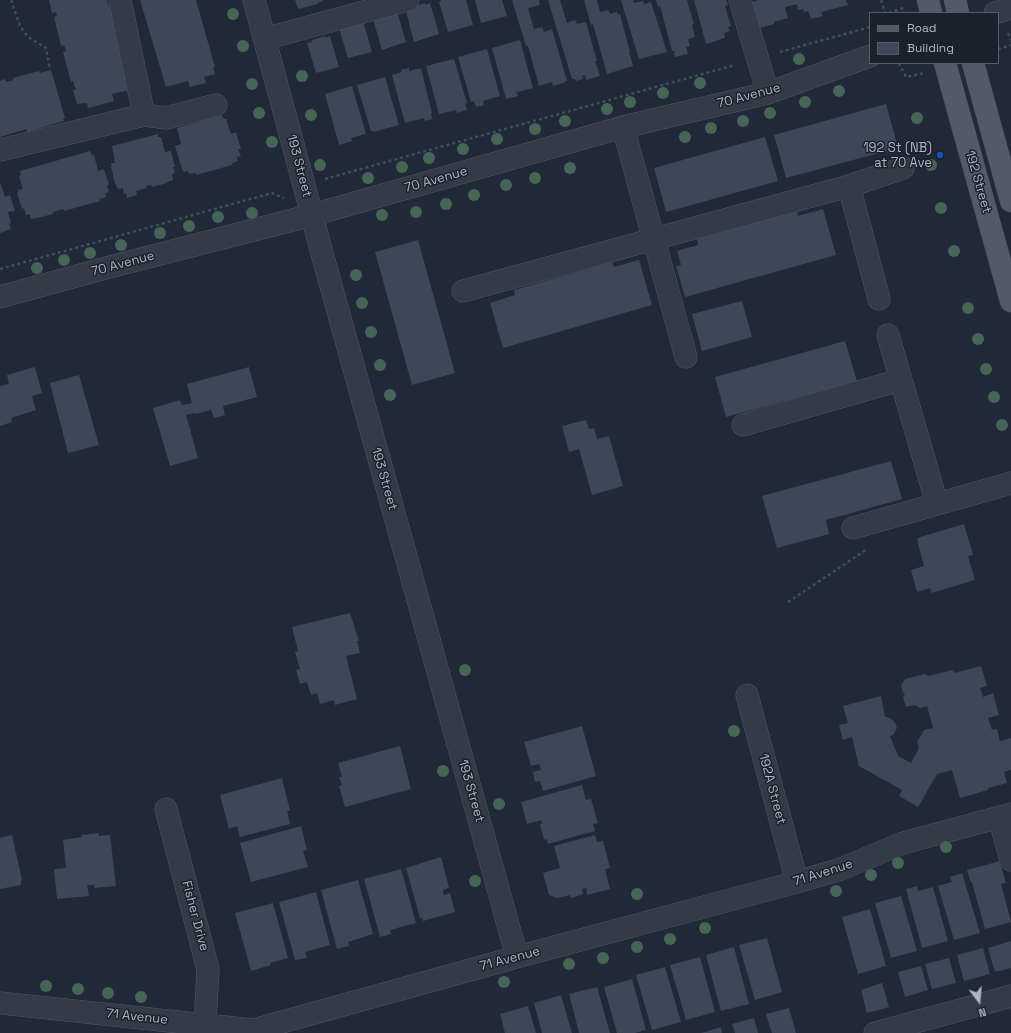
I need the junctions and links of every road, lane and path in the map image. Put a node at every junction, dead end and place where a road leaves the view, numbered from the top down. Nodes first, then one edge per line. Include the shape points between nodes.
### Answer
1 (11, 0) edge
2 (120, 0) edge
3 (254, 0) edge
4 (408, 0) edge
5 (740, 0) edge
6 (881, 0) edge
7 (928, 0) edge
8 (955, 0) edge
9 (906, 7) dead end
10 (1011, 8) edge
11 (885, 12) edge
12 (892, 12) edge
13 (931, 12) edge
14 (958, 12) edge
15 (998, 12) edge
16 (869, 27) edge
17 (264, 39) junction
18 (1011, 45) edge
19 (999, 49) edge
20 (869, 56) edge
21 (758, 58) junction
22 (899, 64) edge
23 (945, 64) edge
24 (972, 64) edge
25 (50, 69) dead end
26 (920, 74) dead end
27 (768, 93) junction
28 (216, 105) dead end
29 (144, 115) junction
30 (623, 127) junction
31 (0, 150) edge
32 (903, 168) dead end
33 (321, 181) dead end
34 (849, 186) junction
35 (287, 199) dead end
36 (1011, 201) edge
37 (312, 214) junction
38 (654, 239) junction
39 (0, 269) edge
40 (463, 291) dead end
41 (0, 297) edge
42 (879, 299) dead end
43 (1011, 301) edge
44 (888, 335) dead end
45 (686, 357) dead end
46 (900, 380) junction
47 (743, 425) dead end
48 (1011, 483) edge
49 (937, 504) junction
50 (852, 528) dead end
51 (872, 546) dead end
52 (788, 602) dead end
53 (747, 695) dead end
54 (166, 809) dead end
55 (1005, 815) edge
56 (1011, 860) edge
57 (797, 882) junction
58 (517, 956) junction
59 (1011, 996) edge
60 (0, 1003) edge
61 (205, 1024) junction
62 (280, 1028) edge
63 (875, 1033) edge

1 - 25 path via 20,26 28,37 46,48
2 - 29 street
3 - 17 street, 193 Street
4 - 17 street
5 - 21 street
6 - 11 path
7 - 13 main road
8 - 14 main road
9 - 12 path
10 - 15 street
16 - 21 path
17 - 37 street, 193 Street
18 - 19 path
20 - 27 street, 70 Avenue
21 - 27 street
21 - 33 path
22 - 26 path via 906,77
23 - 43 main road, 192 Street
24 - 36 main road, 192 Street
27 - 30 street, 70 Avenue
28 - 29 street via 166,118
29 - 31 street
30 - 37 street, 70 Avenue
30 - 38 street
32 - 34 street
34 - 38 street
34 - 42 street
35 - 39 path via 272,193
37 - 41 street, 70 Avenue
37 - 58 street, 193 Street
38 - 40 street
38 - 45 street
44 - 46 street
46 - 47 street
46 - 49 street
48 - 49 street
49 - 50 street
51 - 52 path
53 - 57 street, 192A Street
54 - 61 street, Fisher Drive via 208,969
55 - 56 street
55 - 57 street, 71 Avenue via 903,843 841,869
57 - 58 street, 71 Avenue
58 - 62 street, 71 Avenue
59 - 63 street
60 - 61 street, 71 Avenue
61 - 62 street, 71 Avenue via 252,1030

